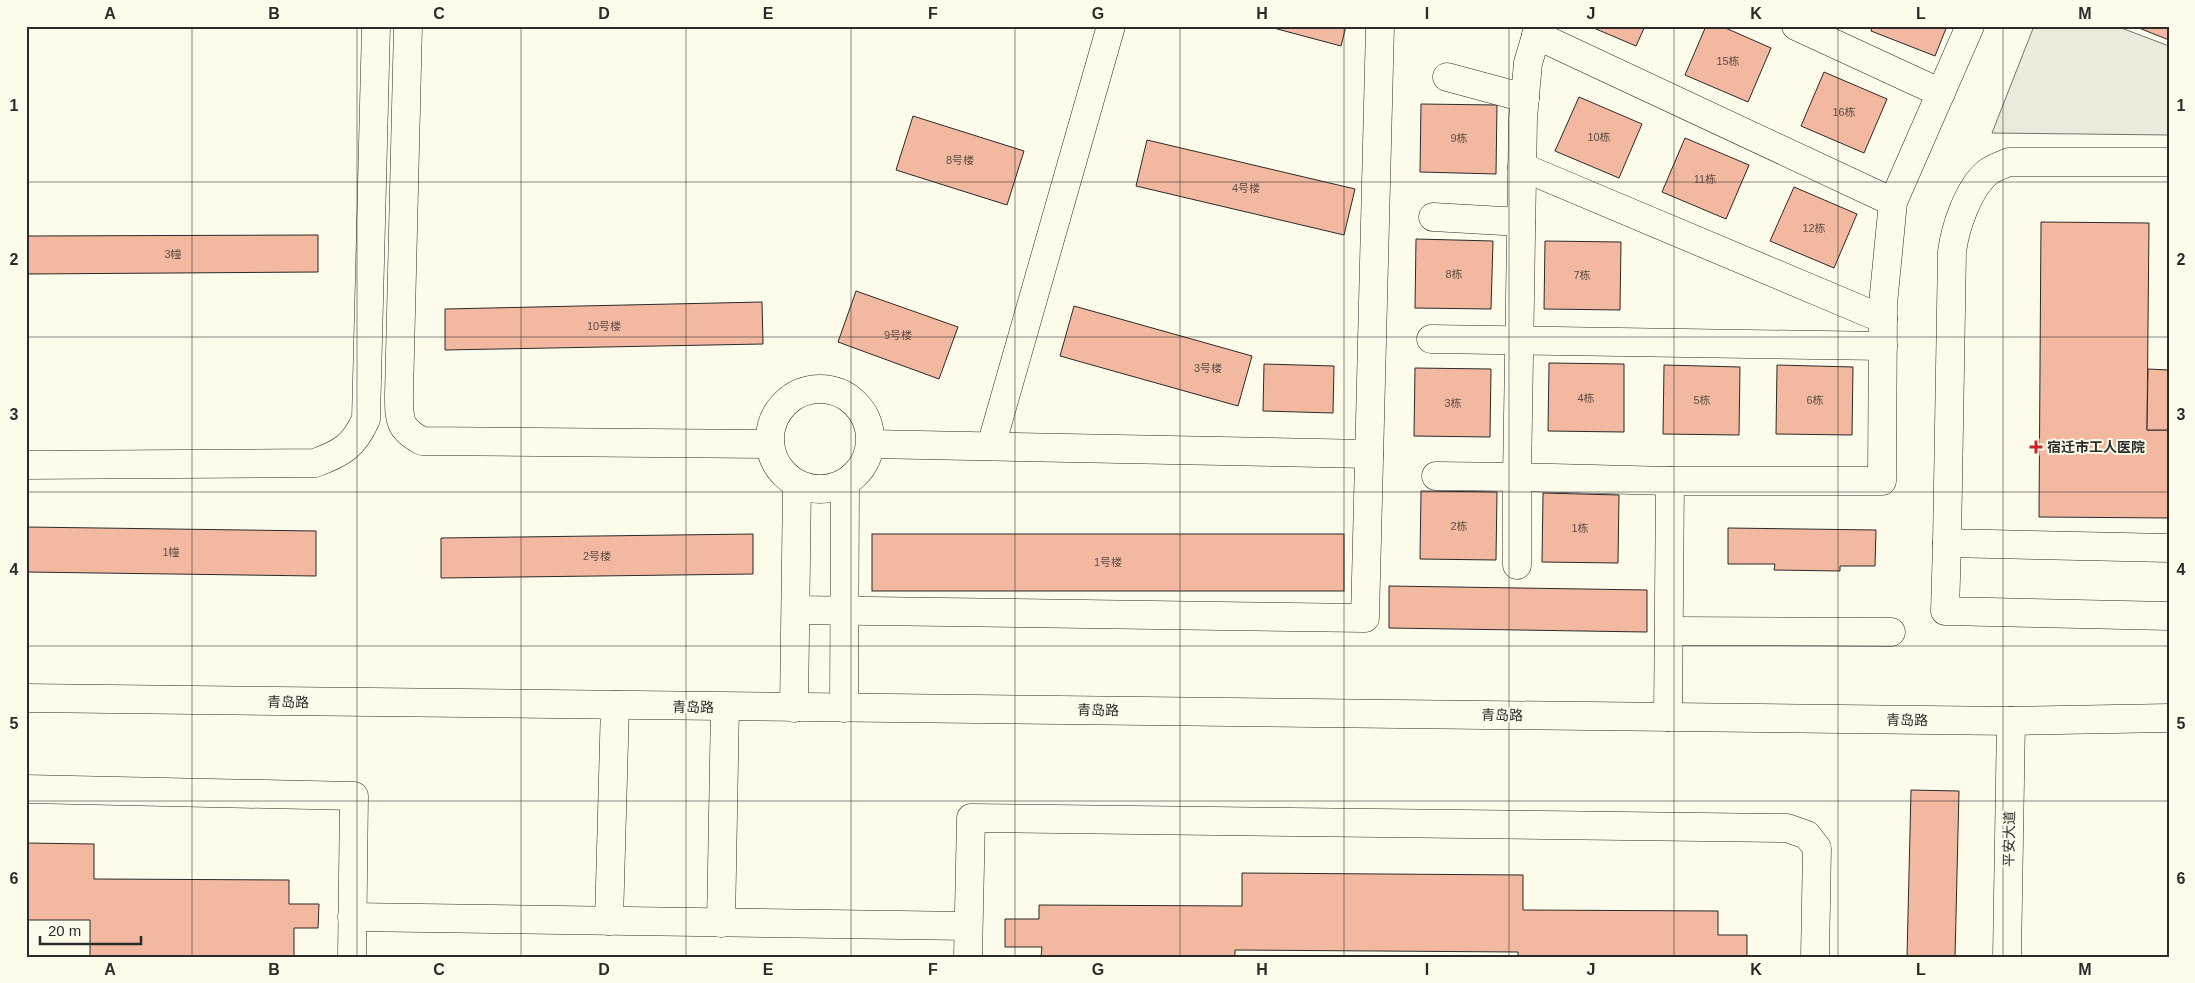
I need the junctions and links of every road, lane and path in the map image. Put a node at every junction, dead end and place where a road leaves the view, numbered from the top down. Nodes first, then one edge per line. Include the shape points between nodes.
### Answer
1 (376, 26) edge
2 (408, 26) edge
3 (1111, 26) edge
4 (1380, 26) edge
5 (1796, 26) edge
6 (1970, 26) edge
7 (1538, 31) edge
8 (1447, 77) dead end
9 (1941, 93) junction
10 (1525, 98) junction
11 (2169, 162) edge
12 (1522, 167) junction
13 (1893, 202) junction
14 (1433, 217) dead end
15 (1521, 222) junction
16 (1883, 319) junction
17 (1431, 339) dead end
18 (1519, 340) junction
19 (1883, 346) junction
20 (770, 444) junction
21 (871, 444) junction
22 (991, 446) junction
23 (1369, 454) junction
24 (26, 466) edge
25 (1436, 476) dead end
26 (1517, 478) junction
27 (1670, 481) junction
28 (844, 483) junction
29 (797, 484) junction
30 (1947, 543) junction
31 (2169, 548) edge
32 (1517, 565) dead end
33 (796, 610) junction
34 (844, 610) junction
35 (2169, 616) edge
36 (1669, 631) junction
37 (1891, 632) dead end
38 (26, 698) edge
39 (615, 705) junction
40 (725, 707) junction
41 (794, 708) junction
42 (844, 708) junction
43 (1668, 717) junction
44 (2169, 718) edge
45 (2011, 721) junction
46 (26, 789) edge
47 (352, 918) junction
48 (609, 921) junction
49 (721, 923) junction
50 (968, 926) junction
51 (352, 957) edge
52 (968, 957) edge
53 (1815, 957) edge
54 (2007, 957) edge

1 - 24 street via 366,420 358,438 335,456 315,463
2 - 20 street via 398,395 398,417 406,433 422,441
3 - 22 street
4 - 23 street
5 - 9 street
6 - 9 street
7 - 10 street via 1528,63
7 - 13 street
8 - 10 street
9 - 13 street
10 - 12 street
11 - 30 street via 2009,162 1988,171 1977,183 1960,219 1952,252
12 - 15 street
12 - 16 street
13 - 16 street
14 - 15 street
15 - 18 street
16 - 19 street
17 - 18 street
18 - 19 street
18 - 26 street
19 - 27 street via 1882,481
20 - 21 street via 771,427 778,411 789,399 805,390 822,388 838,391 853,400 867,420
20 - 29 street via 774,460
21 - 22 street
21 - 28 street via 867,460 858,473
22 - 23 street
23 - 34 street via 1365,618
25 - 26 street
26 - 27 street
26 - 32 street
27 - 36 street
28 - 29 street via 829,489
28 - 34 street
29 - 33 street
30 - 31 street
30 - 35 street via 1945,611
33 - 34 street
33 - 41 street
34 - 42 street
36 - 37 street
36 - 43 street
38 - 39 street, 青岛路
39 - 40 street, 青岛路
39 - 48 street
40 - 41 street, 青岛路
40 - 49 street
41 - 42 street, 青岛路
42 - 43 street, 青岛路
43 - 45 street, 青岛路
44 - 45 street, 青岛路
45 - 54 street, 平安大道
46 - 47 street via 354,796
47 - 48 street
47 - 51 street
48 - 49 street
49 - 50 street
50 - 52 street
50 - 53 street via 971,818 1787,828 1807,835 1817,848

